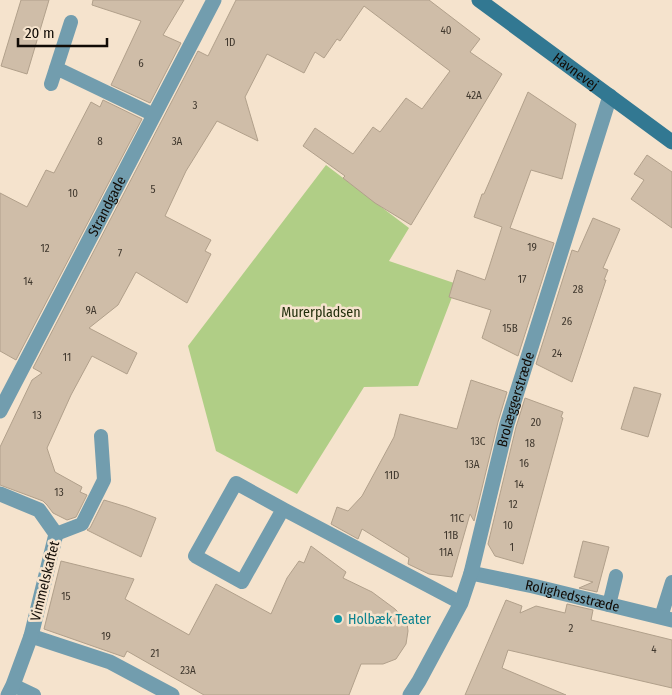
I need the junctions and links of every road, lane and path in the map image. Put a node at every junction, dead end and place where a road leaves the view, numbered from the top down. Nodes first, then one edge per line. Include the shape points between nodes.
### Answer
1 (214, 0) edge
2 (479, 0) edge
3 (71, 22) dead end
4 (56, 68) junction
5 (51, 84) dead end
6 (610, 96) junction
7 (154, 115) junction
8 (672, 142) edge
9 (0, 411) edge
10 (101, 436) dead end
11 (0, 494) edge
12 (283, 509) junction
13 (56, 534) junction
14 (471, 573) junction
15 (616, 576) dead end
16 (672, 582) edge
17 (461, 603) junction
18 (609, 604) junction
19 (667, 618) edge
20 (31, 636) junction
21 (10, 690) edge
22 (34, 695) edge
23 (172, 695) edge
24 (410, 695) edge

1 - 7 street, Strandgade
2 - 6 street, Havnevej
3 - 4 lane
4 - 5 lane
4 - 7 lane
6 - 8 street, Havnevej
6 - 14 street, Brolæggerstræde via 507,424
7 - 9 street, Strandgade
10 - 13 lane via 104,480 82,524
11 - 13 street, Vimmelskaftet via 39,510
12 - 12 lane via 236,483 195,556 242,582
12 - 17 lane
13 - 20 street, Vimmelskaftet
14 - 17 street, Brolæggerstræde
14 - 18 street, Rolighedsstræde
15 - 18 lane
16 - 19 lane
17 - 24 street, Brolæggerstræde
18 - 19 street, Rolighedsstræde
20 - 21 street
20 - 23 street, Vimmelskaftet via 110,662
21 - 22 lane

